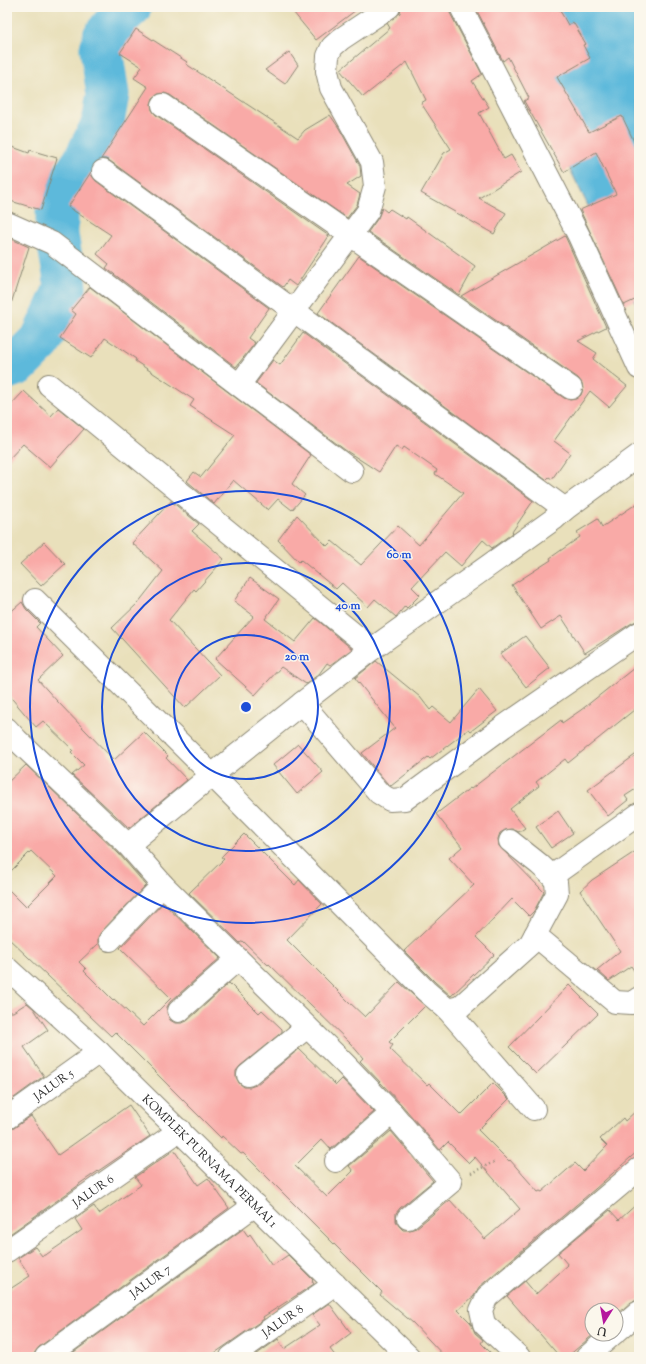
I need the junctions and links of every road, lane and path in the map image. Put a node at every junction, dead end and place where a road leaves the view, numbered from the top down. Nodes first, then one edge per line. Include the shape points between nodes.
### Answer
1 (389, 7) edge
2 (461, 7) edge
3 (163, 106) dead end
4 (103, 171) dead end
5 (7, 223) edge
6 (351, 235) junction
7 (294, 310) junction
8 (639, 368) edge
9 (49, 385) dead end
10 (239, 385) junction
11 (571, 388) dead end
12 (639, 455) edge
13 (352, 471) dead end
14 (565, 508) junction
15 (35, 600) dead end
16 (639, 633) edge
17 (372, 649) junction
18 (302, 703) junction
19 (10, 739) edge
20 (212, 775) junction
21 (639, 814) edge
22 (510, 841) dead end
23 (128, 845) junction
24 (552, 876) junction
25 (162, 884) junction
26 (535, 935) junction
27 (110, 940) dead end
28 (238, 959) junction
29 (11, 978) edge
30 (639, 998) edge
31 (448, 1010) junction
32 (179, 1011) dead end
33 (307, 1027) junction
34 (99, 1052) junction
35 (248, 1075) dead end
36 (534, 1109) dead end
37 (392, 1113) junction
38 (7, 1118) edge
39 (180, 1130) junction
40 (336, 1161) dead end
41 (639, 1170) edge
42 (255, 1205) junction
43 (408, 1218) dead end
44 (7, 1251) edge
45 (335, 1284) junction
46 (639, 1312) edge
47 (624, 1325) edge
48 (604, 1342) edge
49 (407, 1356) edge
50 (46, 1357) edge
51 (230, 1357) edge
52 (519, 1357) edge
53 (587, 1357) edge

1 - 6 street via 341,39 332,47 328,56 327,71 331,88 372,162 375,186 368,211
2 - 8 street via 579,236
3 - 6 street
4 - 7 street
5 - 10 street via 52,243
6 - 7 street
6 - 11 street
7 - 10 street
7 - 14 street
9 - 17 street
10 - 13 street
12 - 14 street
14 - 17 street via 554,519
15 - 20 street
16 - 18 street via 503,727 405,799 390,800 379,793
17 - 18 street
18 - 20 street
19 - 23 street
20 - 23 street
20 - 31 street via 426,991
21 - 24 street
22 - 24 street
23 - 25 street
24 - 26 street via 556,882 557,894
25 - 27 street
25 - 28 street
26 - 30 street via 615,1002 632,1003
26 - 31 street via 530,944 460,1008
28 - 32 street
28 - 33 street
29 - 34 street, KOMPLEK PURNAMA PERMAI 1
31 - 36 street
33 - 35 street
33 - 37 street
34 - 38 street, JALUR 5
34 - 39 street, KOMPLEK PURNAMA PERMAI 1
37 - 40 street
37 - 43 street via 451,1182
39 - 42 street, KOMPLEK PURNAMA PERMAI 1
39 - 44 street, JALUR 6
41 - 52 street via 487,1297 481,1310 484,1324
42 - 45 street, KOMPLEK PURNAMA PERMAI 1
42 - 50 street, JALUR 7
45 - 49 street, KOMPLEK PURNAMA PERMAI 1
45 - 51 street, JALUR 8
46 - 47 street
48 - 53 street

